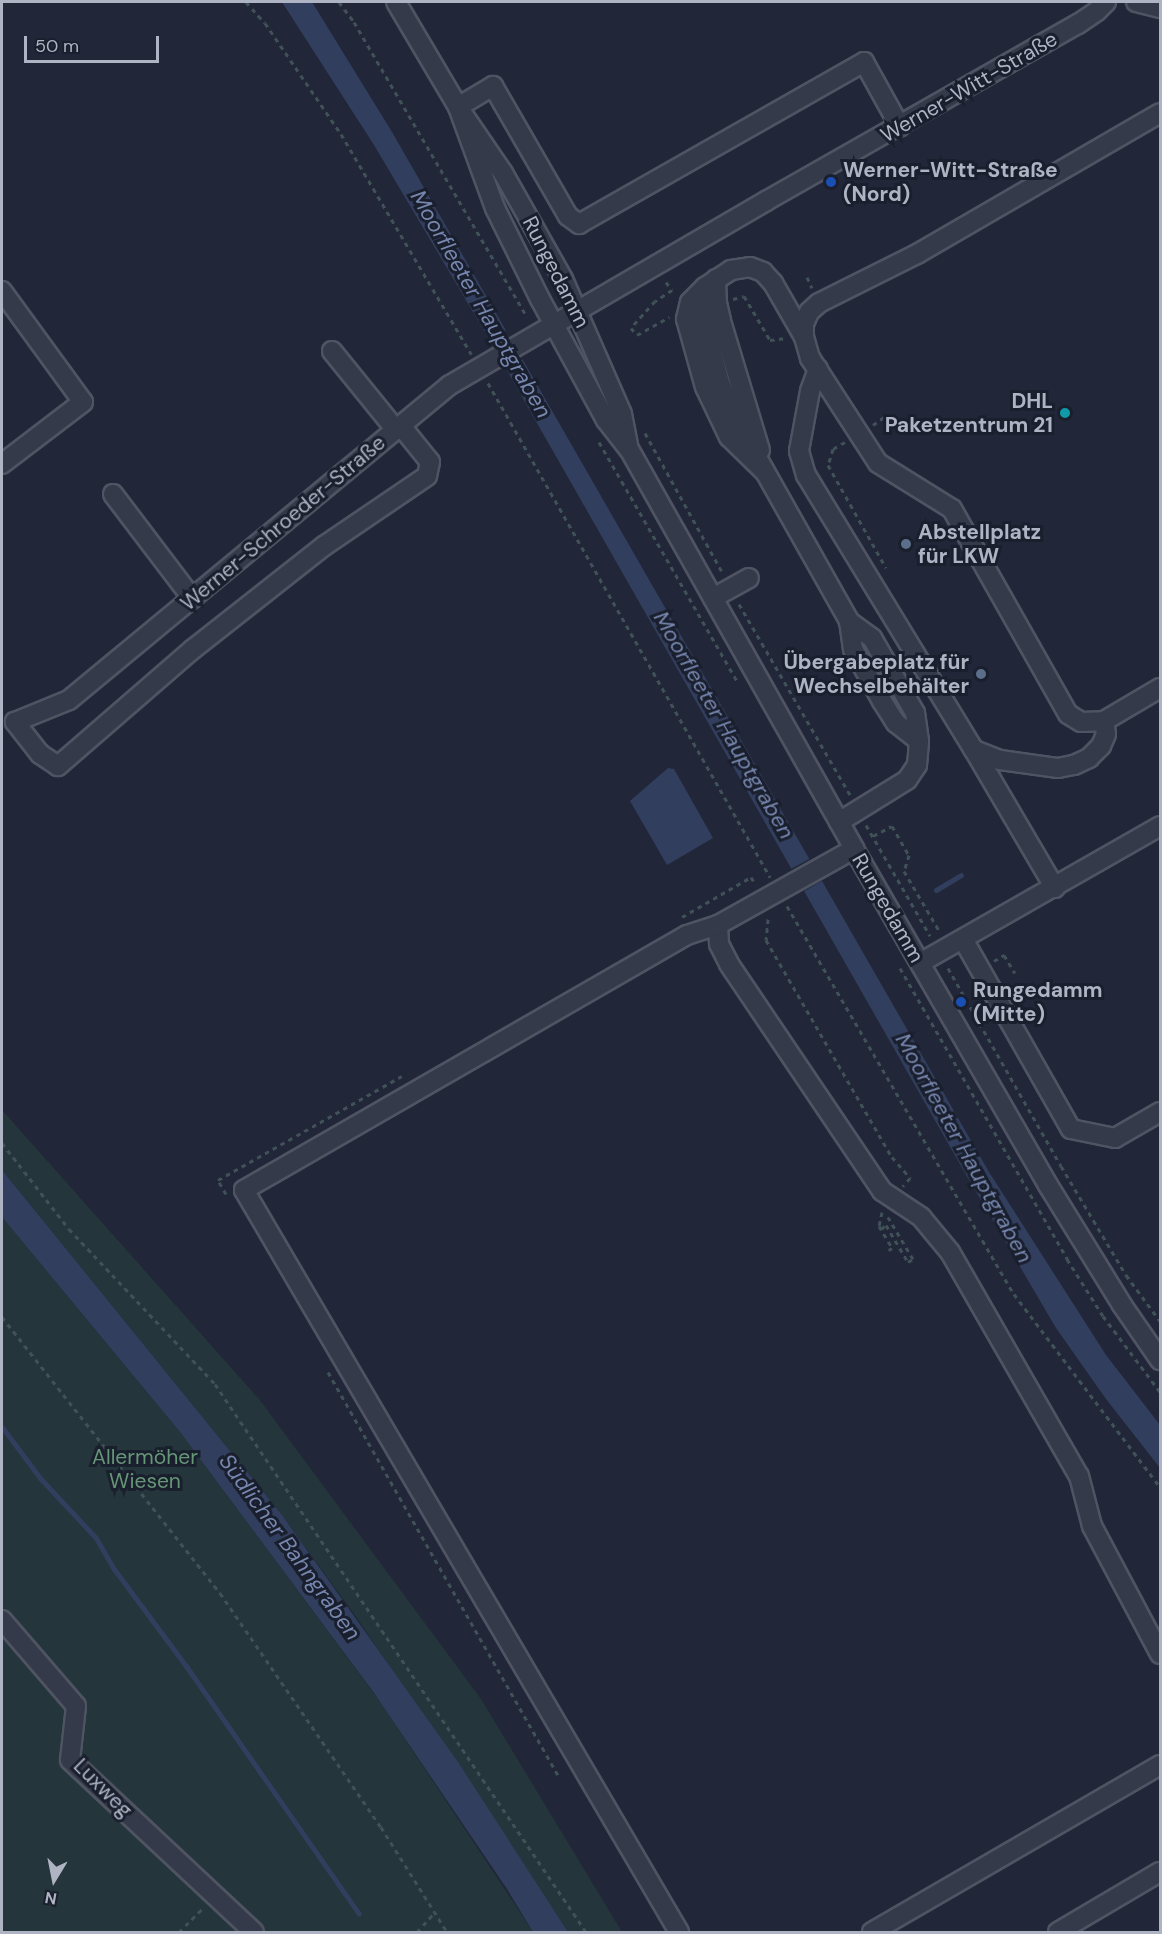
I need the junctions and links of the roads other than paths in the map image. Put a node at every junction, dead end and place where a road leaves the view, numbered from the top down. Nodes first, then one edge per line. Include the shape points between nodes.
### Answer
1 (396, 2) edge
2 (1106, 2) edge
3 (1136, 2) edge
4 (1161, 8) edge
5 (458, 107) junction
6 (1161, 113) edge
7 (900, 127) junction
8 (2, 291) edge
9 (578, 309) junction
10 (553, 324) junction
11 (804, 337) junction
12 (332, 351) dead end
13 (818, 369) junction
14 (399, 428) junction
15 (629, 448) junction
16 (2, 464) edge
17 (113, 494) dead end
18 (749, 578) dead end
19 (192, 598) junction
20 (713, 598) junction
21 (1161, 688) edge
22 (1104, 721) junction
23 (974, 750) junction
24 (839, 822) junction
25 (1161, 826) edge
26 (854, 849) junction
27 (1054, 888) junction
28 (718, 925) junction
29 (951, 947) junction
30 (920, 963) junction
31 (1161, 1112) edge
32 (1161, 1360) edge
33 (2, 1620) edge
34 (1161, 1654) edge
35 (1161, 1765) edge
36 (1161, 1872) edge
37 (254, 1932) edge
38 (679, 1932) edge
39 (872, 1932) edge
40 (1058, 1932) edge

1 - 5 street, Rungedamm
2 - 7 street, Werner-Witt-Straße via 1090,17
3 - 4 street
5 - 7 street via 493,86 568,216 579,224 864,62
5 - 9 street, Rungedamm via 503,173
5 - 10 street, Rungedamm via 495,208
6 - 11 street via 917,254 819,303 809,312
7 - 9 street, Werner-Witt-Straße
8 - 16 street via 82,402
9 - 10 street, Werner-Witt-Straße
9 - 15 street, Rungedamm via 622,414
10 - 14 street, Werner-Schroeder-Straße via 450,385
10 - 15 street, Rungedamm via 606,420
11 - 13 street
11 - 24 street via 763,272 750,267 731,270 711,283 701,308 720,383 737,422 849,621 853,649 882,701 896,723 919,741 917,765 907,780
12 - 14 street
13 - 22 street via 878,464 952,509 1068,714 1081,722
13 - 23 street via 799,451 806,475
14 - 19 street, Werner-Schroeder-Straße
14 - 19 street, Werner-Schroeder-Straße via 430,462 428,476 324,546 202,642 58,766 40,754 15,722 69,700
15 - 20 street, Rungedamm
17 - 19 street
18 - 20 street
20 - 24 street, Rungedamm
21 - 22 street
22 - 23 street via 1106,734 1101,746 1074,765 1058,768 1000,760
23 - 27 street
24 - 26 street, Rungedamm
25 - 27 street
26 - 28 street
26 - 30 street, Rungedamm
27 - 29 street
28 - 34 street via 719,944 729,964 882,1191 921,1217 950,1252 1079,1476 1092,1526
28 - 38 street via 687,935 244,1190
29 - 30 street
29 - 31 street via 979,968 1071,1129 1115,1138
30 - 32 street, Rungedamm via 1048,1185
33 - 37 street, Luxweg via 76,1706 70,1760
35 - 39 street
36 - 40 street

